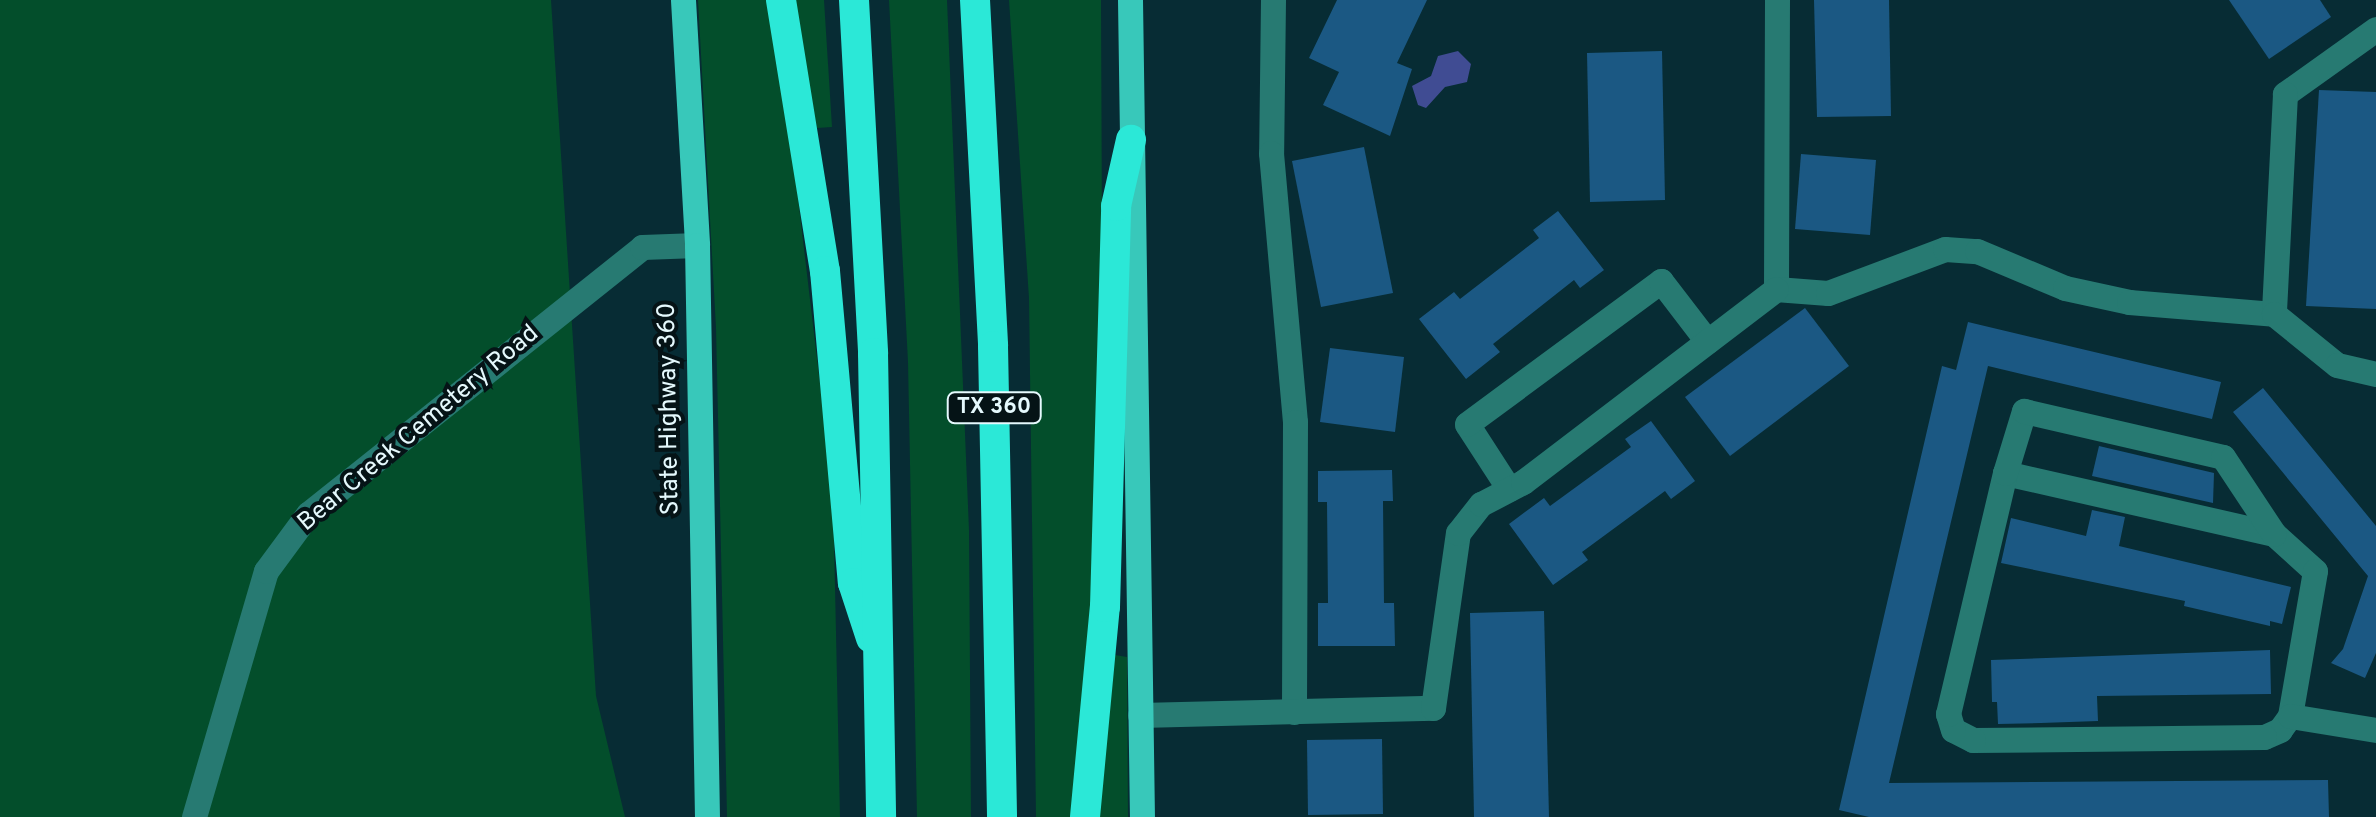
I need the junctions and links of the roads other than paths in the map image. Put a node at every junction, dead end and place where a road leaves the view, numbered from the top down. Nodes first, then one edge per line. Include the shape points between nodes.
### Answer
1 (683, 0) edge
2 (781, 0) edge
3 (854, 0) edge
4 (975, 0) edge
5 (1130, 0) edge
6 (1273, 0) edge
7 (1778, 0) edge
8 (2376, 29) edge
9 (1132, 140) junction
10 (697, 245) junction
11 (1776, 288) junction
12 (2274, 314) junction
13 (1707, 341) junction
14 (2376, 374) edge
15 (2005, 473) junction
16 (1509, 490) junction
17 (2274, 534) junction
18 (880, 664) junction
19 (1294, 712) junction
20 (1140, 715) junction
21 (2290, 716) junction
22 (2376, 730) edge
23 (195, 815) edge
24 (708, 817) edge
25 (881, 817) edge
26 (1002, 817) edge
27 (1085, 817) edge
28 (1142, 817) edge

1 - 10 main road, State Highway 360
2 - 18 highway via 825,271 853,583
3 - 18 highway via 873,352
4 - 26 highway, TX 360 via 993,346
5 - 9 main road
6 - 19 street via 1271,152 1295,422
7 - 11 street
8 - 12 street via 2285,94
9 - 20 main road
9 - 27 highway via 1116,206 1105,607
10 - 23 street, Bear Creek Cemetery Road via 642,247 308,514 266,571
10 - 24 main road, State Highway 360
11 - 12 street via 1828,293 1945,249 1976,252 2064,288 2129,302
11 - 13 street
12 - 14 street via 2337,365
13 - 16 street
13 - 16 street via 1661,280 1466,424
15 - 17 street
15 - 17 street via 2024,411 2223,457
15 - 21 street via 1948,714 1954,730 1973,740 2264,738
16 - 19 street via 1481,504 1458,533 1433,708
17 - 21 street via 2315,571
18 - 25 highway
19 - 20 street
20 - 28 main road
21 - 22 street

